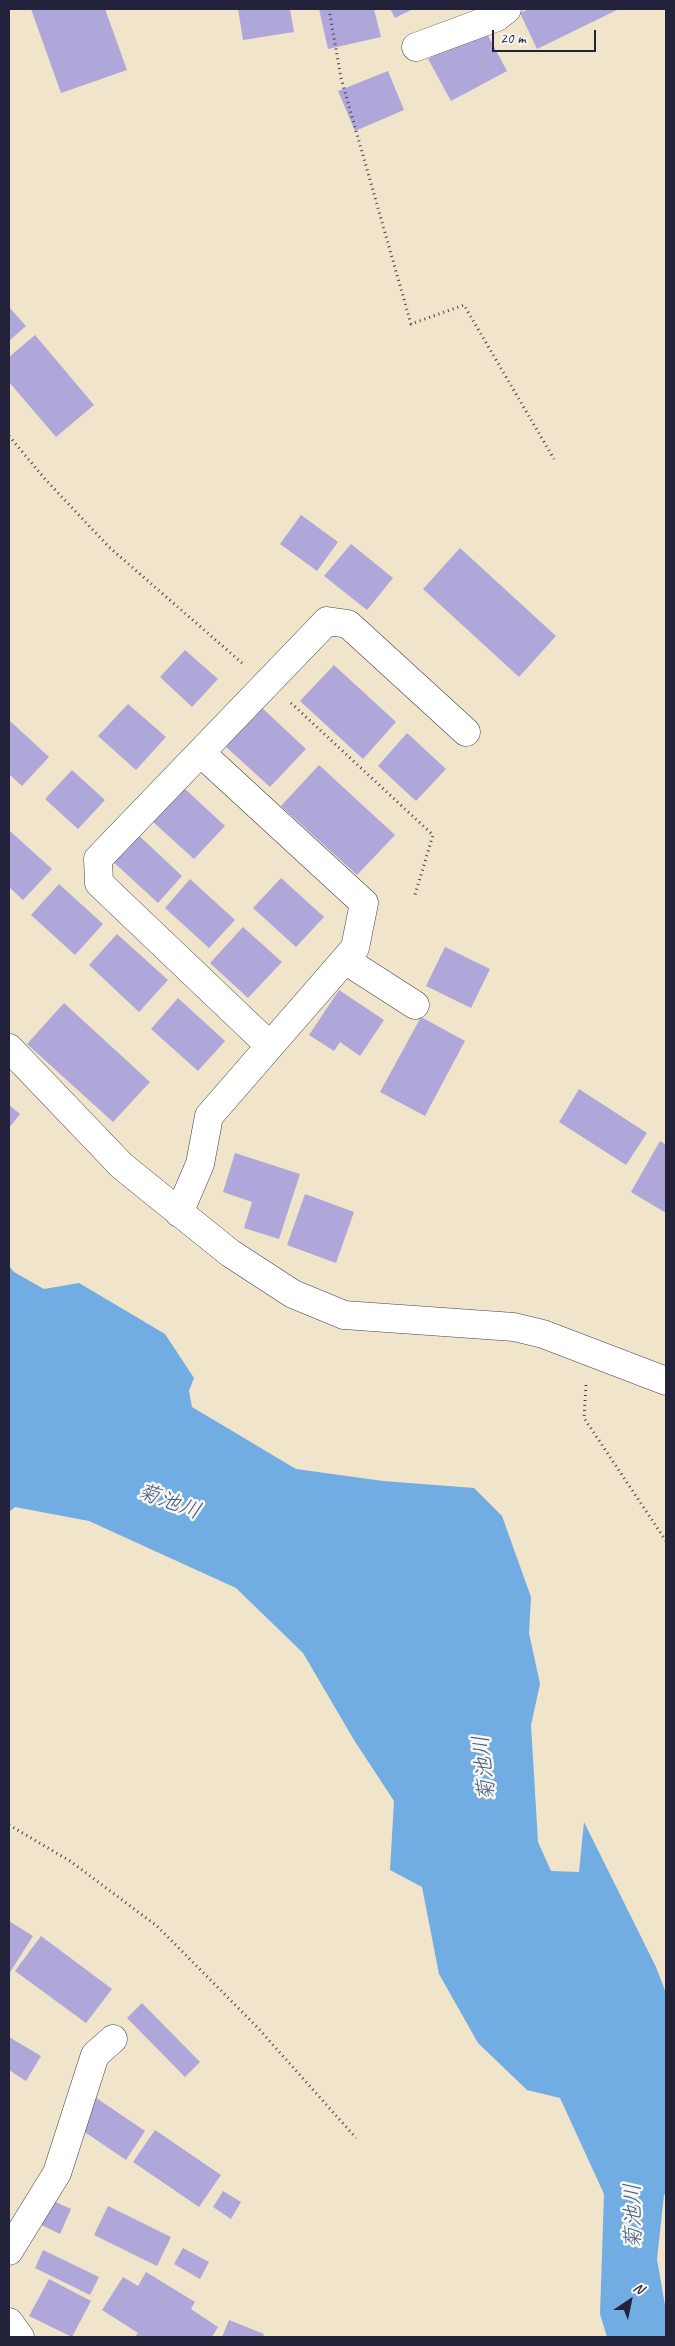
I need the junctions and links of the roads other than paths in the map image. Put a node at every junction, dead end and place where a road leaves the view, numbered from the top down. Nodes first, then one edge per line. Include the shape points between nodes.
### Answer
1 (500, 11) edge
2 (416, 48) dead end
3 (466, 732) dead end
4 (201, 753) junction
5 (345, 960) junction
6 (415, 1005) dead end
7 (270, 1046) junction
8 (9, 1048) edge
9 (178, 1213) junction
10 (666, 1381) edge
11 (113, 2039) dead end
12 (9, 2251) edge
13 (9, 2322) edge
14 (20, 2337) edge

1 - 2 street
3 - 4 street via 348,624 327,621
4 - 5 street via 364,903 355,948
4 - 7 street via 98,859 99,883
5 - 6 street
5 - 7 street
7 - 9 street via 209,1116 200,1164
8 - 9 street via 122,1166
9 - 10 street via 292,1294 344,1315 514,1327 543,1334
11 - 12 street via 95,2055 57,2173
13 - 14 street

